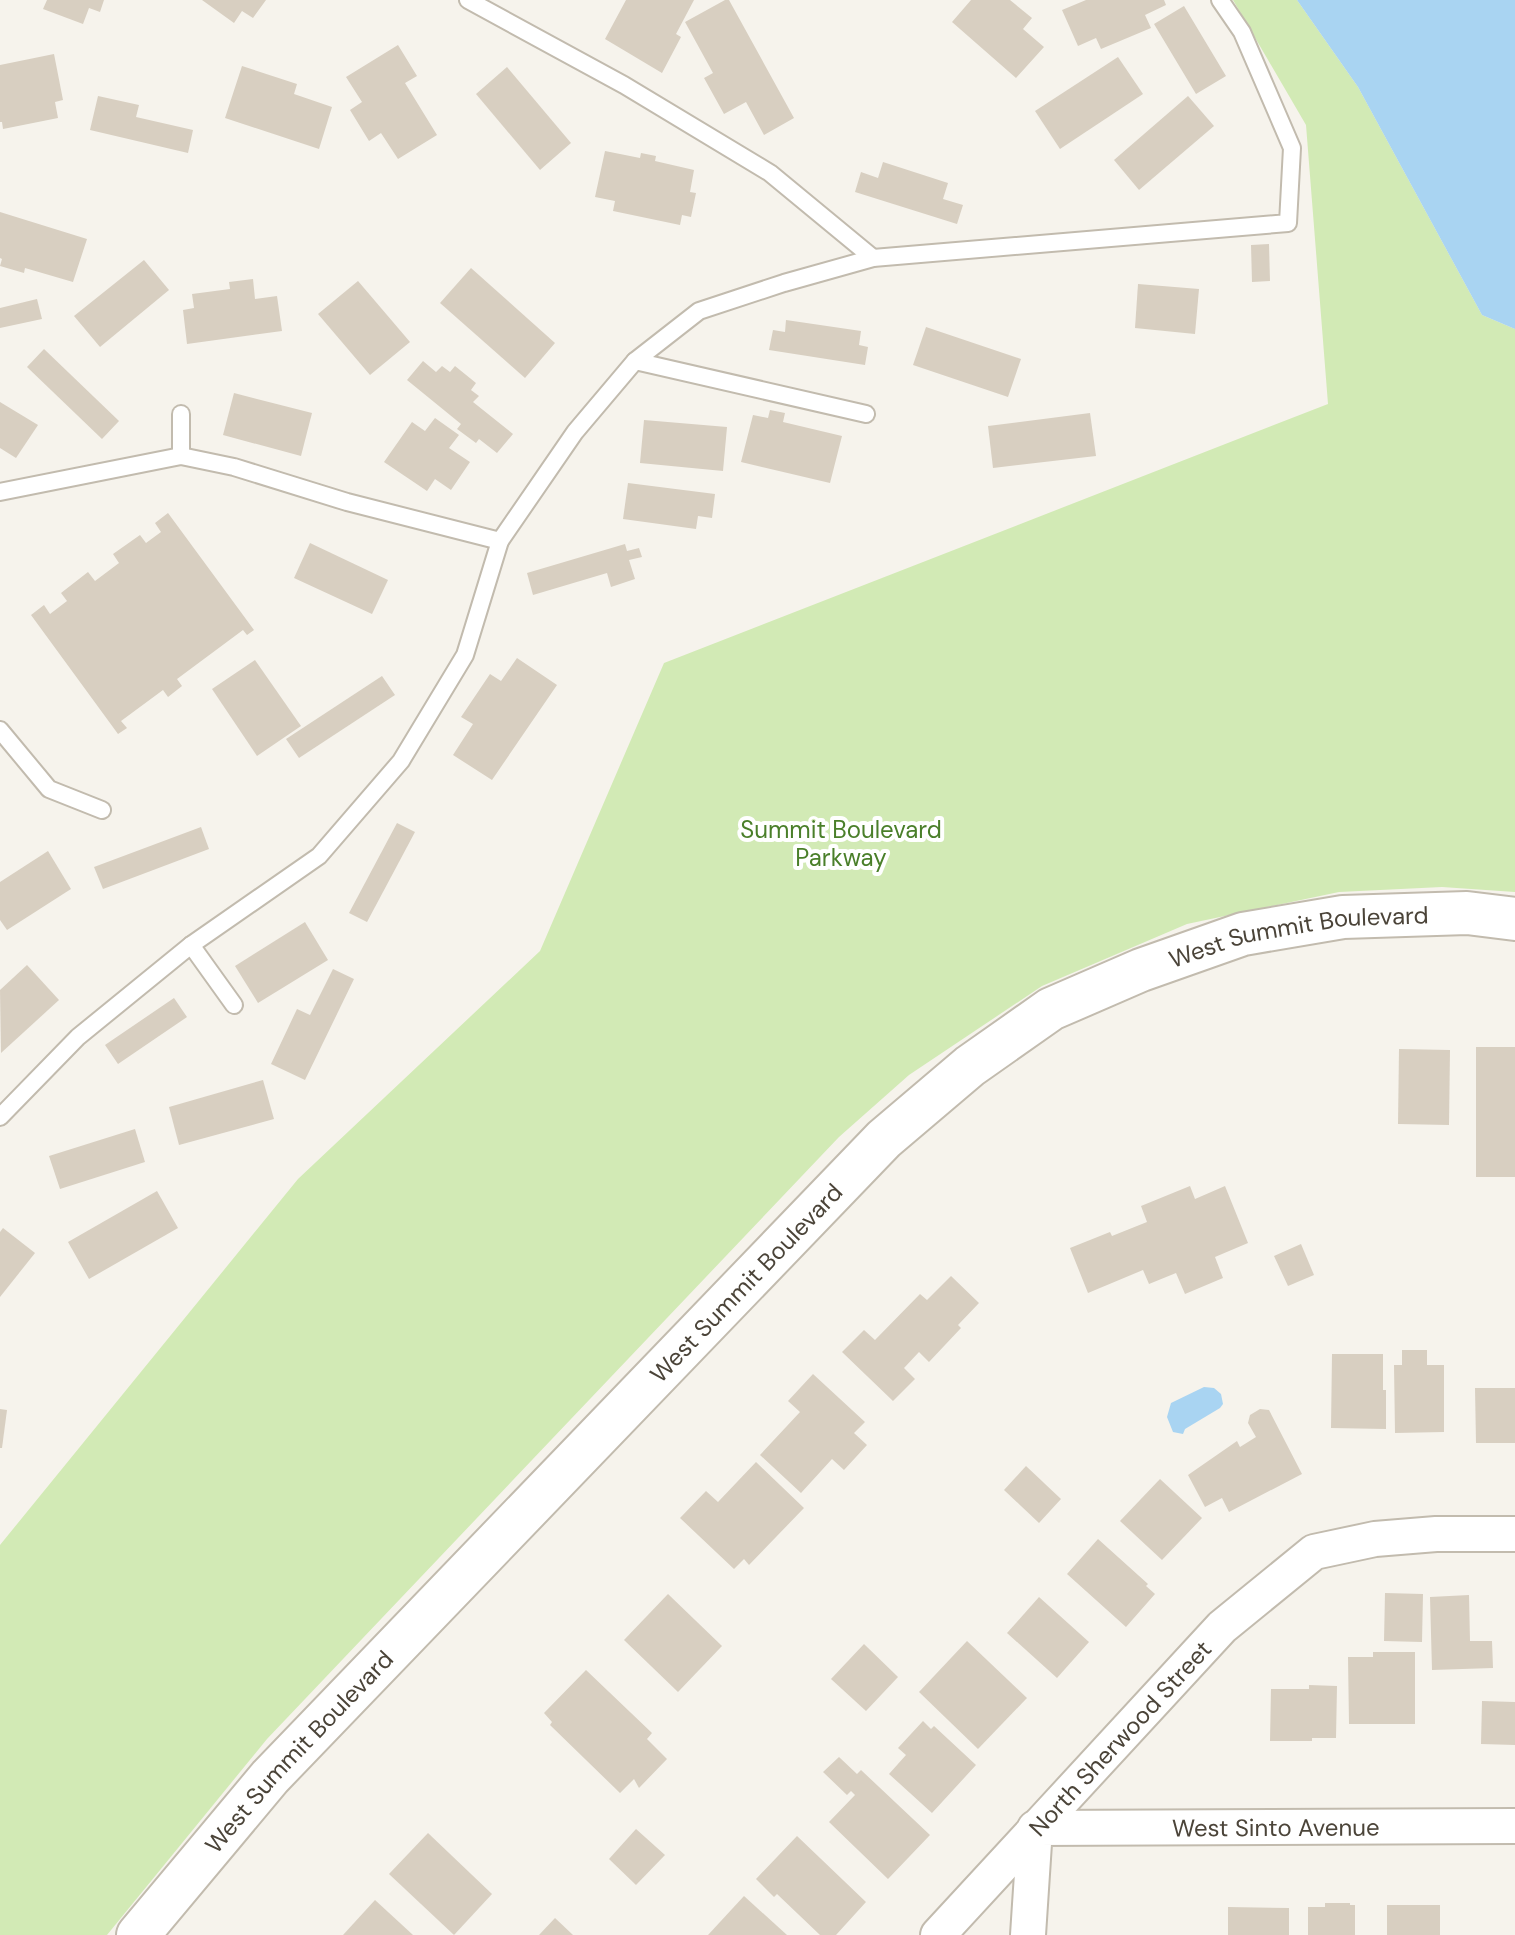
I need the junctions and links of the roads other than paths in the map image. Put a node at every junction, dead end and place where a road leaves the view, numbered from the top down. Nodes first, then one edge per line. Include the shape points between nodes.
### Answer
1 (468, 0) edge
2 (1220, 0) edge
3 (873, 258) junction
4 (635, 361) junction
5 (181, 414) dead end
6 (866, 414) dead end
7 (181, 456) junction
8 (0, 492) edge
9 (500, 541) junction
10 (0, 730) edge
11 (102, 810) dead end
12 (1515, 919) edge
13 (191, 945) junction
14 (234, 1005) dead end
15 (0, 1117) edge
16 (1515, 1534) edge
17 (1515, 1826) edge
18 (1035, 1828) junction
19 (138, 1935) edge
20 (938, 1935) edge
21 (1028, 1935) edge

1 - 3 lane via 770,173
2 - 3 lane via 1242,32 1292,148 1288,223
3 - 4 lane via 699,311
4 - 6 lane
4 - 9 lane via 575,432
5 - 7 lane
7 - 8 lane
7 - 9 lane
9 - 13 lane via 465,655 401,761 319,856
10 - 11 lane via 49,789
12 - 19 street, West Summit Boulevard via 1467,913 1343,917 1243,934 1051,1009 970,1066 884,1139 270,1777
13 - 14 lane
13 - 15 lane via 78,1037
16 - 18 street, North Sherwood Street via 1375,1539 1314,1552 1222,1627
17 - 18 street, West Sinto Avenue
18 - 20 street, North Sherwood Street
18 - 21 street

